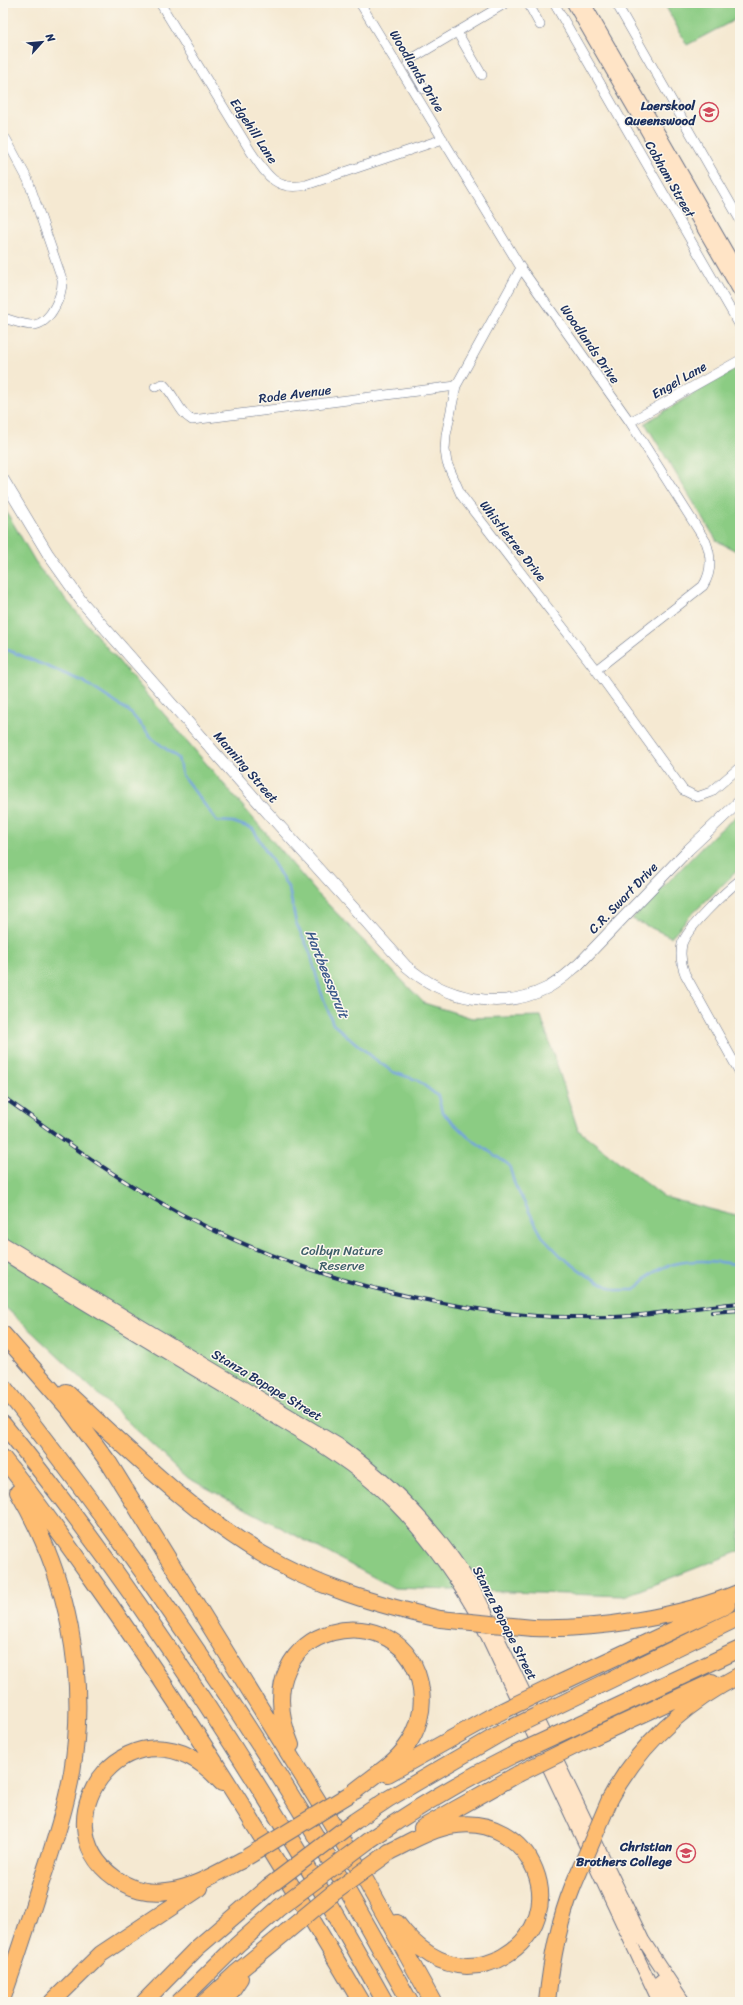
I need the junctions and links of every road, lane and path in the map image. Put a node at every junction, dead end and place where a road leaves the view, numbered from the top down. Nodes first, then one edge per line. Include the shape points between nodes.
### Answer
1 (160, 3) edge
2 (360, 3) edge
3 (506, 3) edge
4 (528, 3) edge
5 (554, 3) edge
6 (573, 3) edge
7 (584, 3) edge
8 (616, 3) edge
9 (540, 26) dead end
10 (457, 32) junction
11 (482, 75) dead end
12 (424, 89) dead end
13 (6, 139) dead end
14 (443, 140) junction
15 (740, 220) edge
16 (521, 268) junction
17 (740, 275) edge
18 (740, 292) edge
19 (3, 318) edge
20 (740, 326) edge
21 (740, 360) edge
22 (456, 386) junction
23 (155, 387) dead end
24 (630, 422) junction
25 (3, 479) edge
26 (596, 670) junction
27 (740, 767) edge
28 (739, 802) edge
29 (740, 880) edge
30 (520, 997) joint
31 (740, 1073) edge
32 (3, 1243) edge
33 (3, 1253) edge
34 (3, 1334) edge
35 (3, 1386) edge
36 (3, 1424) edge
37 (3, 1458) edge
38 (3, 1469) edge
39 (740, 1592) edge
40 (740, 1599) edge
41 (740, 1617) edge
42 (740, 1649) edge
43 (740, 1668) edge
44 (740, 1675) edge
45 (353, 1792) junction
46 (323, 1809) junction
47 (388, 1853) junction
48 (272, 1854) junction
49 (245, 1859) junction
50 (357, 1865) junction
51 (307, 1912) junction
52 (284, 1933) junction
53 (642, 1940) junction
54 (3, 1997) edge
55 (52, 2002) edge
56 (144, 2002) edge
57 (179, 2002) edge
58 (205, 2002) edge
59 (224, 2002) edge
60 (352, 2002) edge
61 (361, 2002) edge
62 (385, 2002) edge
63 (410, 2002) edge
64 (433, 2002) edge
65 (547, 2002) edge
66 (659, 2002) edge
67 (672, 2002) edge
68 (684, 2002) edge

1 - 14 street, Edgehill Lane via 251,152 265,172 279,184 288,187 306,184
2 - 14 street, Woodlands Drive
3 - 10 street
4 - 9 street
5 - 20 street, Cobham Street
6 - 18 main road
7 - 17 main road
8 - 15 street
10 - 11 street
10 - 12 street via 408,61
13 - 19 street via 28,180 62,279 62,287 48,316 41,322 33,325
14 - 16 street, Woodlands Drive
16 - 22 street, Whistletree Drive
16 - 24 street, Woodlands Drive
21 - 24 street, Engel Lane
22 - 23 street, Rode Avenue via 192,420 187,417 163,384
22 - 26 street, Whistletree Drive via 445,450 453,478 461,494
24 - 26 street, Woodlands Drive via 706,542 710,568 707,579 696,592
25 - 30 street, Manning Street via 48,554 87,607 406,966 437,988 469,998 486,1000
26 - 27 street, Whistletree Drive via 683,790 697,797 711,792
28 - 30 street, C.R. Swart Drive via 688,850 578,964 547,988
29 - 31 street via 695,924 682,944 685,974
32 - 53 main road, Stanza Bopape Street via 339,1445 375,1472 419,1514 456,1560 489,1617
33 - 66 main road, Stanza Bopape Street via 313,1441 356,1470 408,1518 454,1577 480,1621
34 - 39 highway, bridge via 176,1492 240,1540 289,1569 351,1595 440,1619 533,1628 585,1626 649,1618
34 - 46 highway via 68,1408 109,1463
35 - 63 highway via 138,1564 241,1717 298,1806
36 - 62 highway via 134,1598 234,1748 344,1929
37 - 48 highway via 155,1670
38 - 54 highway via 35,1524 59,1585 75,1661 78,1709 72,1772 62,1816
40 - 45 highway, bridge via 492,1716
41 - 56 highway, bridge via 501,1733 402,1790 355,1821 268,1887 197,1948
42 - 57 highway, bridge via 511,1756 402,1817 280,1907 236,1945
43 - 47 highway, bridge via 518,1774 430,1823
44 - 65 highway, bridge via 700,1699 665,1727 622,1778 610,1799 572,1886 555,1948
45 - 46 highway via 393,1761 406,1747 418,1722 422,1695 417,1671 403,1651 376,1632 354,1629 324,1634 308,1644 292,1660 281,1686 280,1701 285,1730
45 - 49 highway, bridge
46 - 50 highway
47 - 50 highway via 449,1826 477,1824 503,1833 515,1841 528,1856 540,1888 538,1907 524,1940 509,1953 491,1962 471,1966 442,1961 425,1952 405,1934
47 - 52 highway, bridge
48 - 49 highway via 226,1787 204,1766 186,1755 159,1749 138,1751 116,1762 102,1774 93,1787 86,1808 91,1848 104,1869 126,1885 146,1891 178,1889
48 - 51 highway
49 - 55 highway via 101,1954
50 - 64 highway
51 - 60 highway
51 - 61 highway
52 - 58 highway
52 - 59 highway via 244,1973
53 - 67 main road
53 - 68 main road, Stanza Bopape Street

